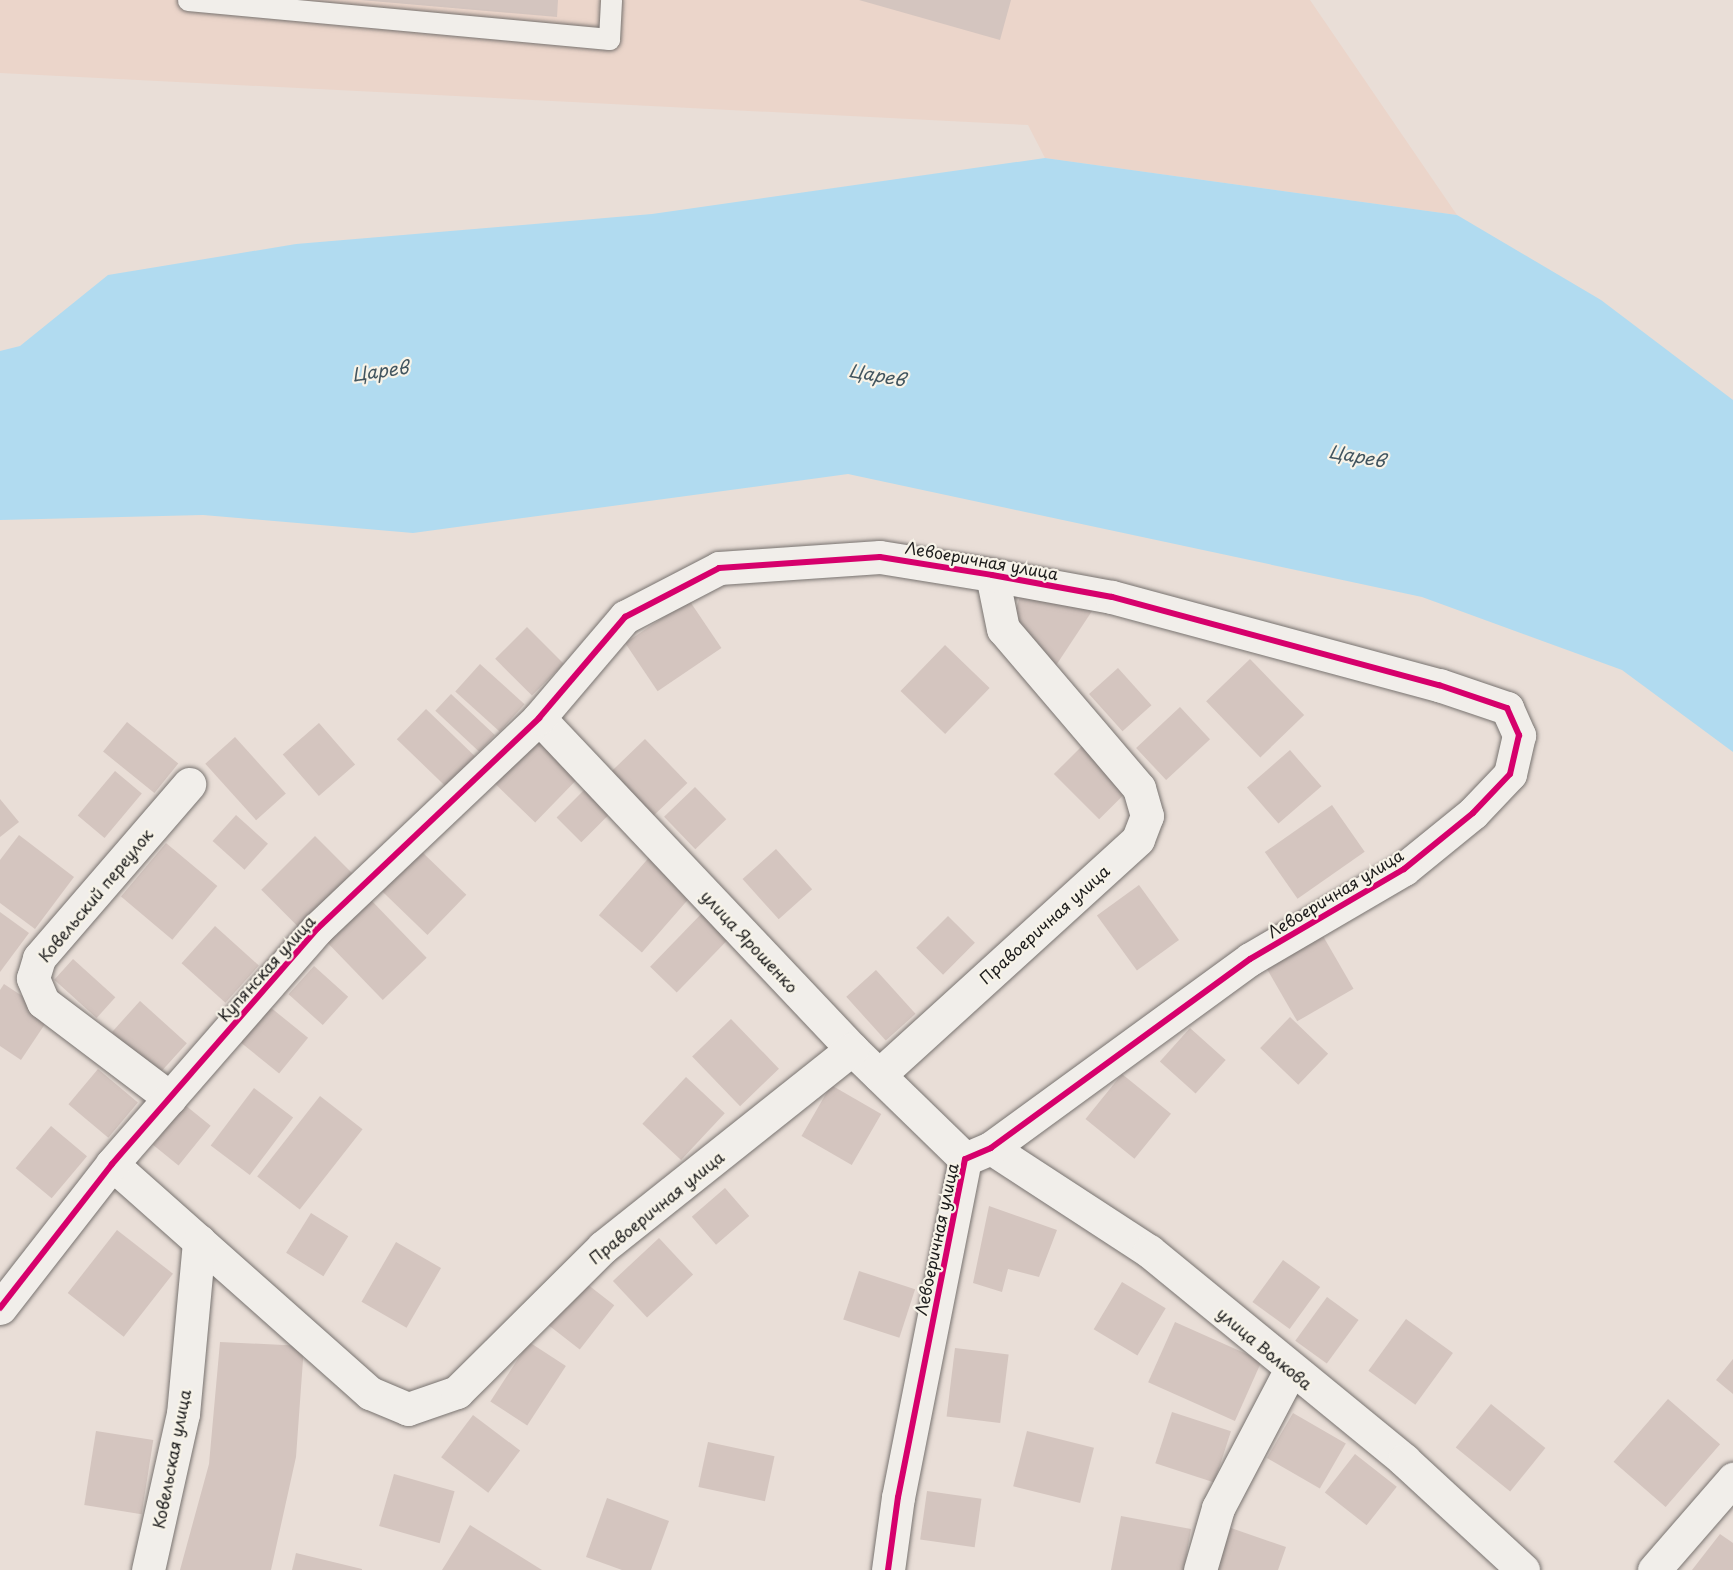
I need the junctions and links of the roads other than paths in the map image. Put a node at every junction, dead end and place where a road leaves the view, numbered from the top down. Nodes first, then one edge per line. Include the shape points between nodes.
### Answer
1 (188, 0) edge
2 (611, 0) edge
3 (992, 574) junction
4 (625, 617) joint
5 (539, 718) junction
6 (189, 784) dead end
7 (852, 1049) junction
8 (879, 1075) junction
9 (170, 1098) junction
10 (978, 1153) junction
11 (112, 1164) junction
12 (199, 1241) junction
13 (0, 1308) edge
14 (1290, 1371) junction
15 (1733, 1479) edge
16 (148, 1570) edge
17 (888, 1570) edge
18 (1200, 1570) edge
19 (1523, 1570) edge
20 (1654, 1570) edge

1 - 2 lane via 609,39
3 - 4 street, Левоеричная улица via 880,557 719,568
3 - 8 street, Правоеричная улица via 1003,629 1139,788 1147,816 1138,839
3 - 10 street, Левоеричная улица via 1112,597 1439,685 1507,708 1519,735 1510,774 1473,813 1404,869 1250,959
4 - 5 street, Купянская улица
5 - 7 street, улица Ярошенко
5 - 9 street, Купянская улица via 318,928
6 - 9 street, Ковельский переулок via 39,958 33,978 43,1002
7 - 8 street, улица Ярошенко
7 - 12 street, Правоеричная улица via 603,1247 457,1392 408,1409 370,1393
8 - 10 street, улица Ярошенко
9 - 11 street, Купянская улица
10 - 14 street, улица Волкова via 1149,1251
10 - 17 street, Левоеричная улица via 898,1497
11 - 12 street
11 - 13 street, Купянская улица
12 - 16 street, Ковельская улица via 183,1414
14 - 18 street via 1218,1508
14 - 19 street, улица Волкова via 1404,1460
15 - 20 street

